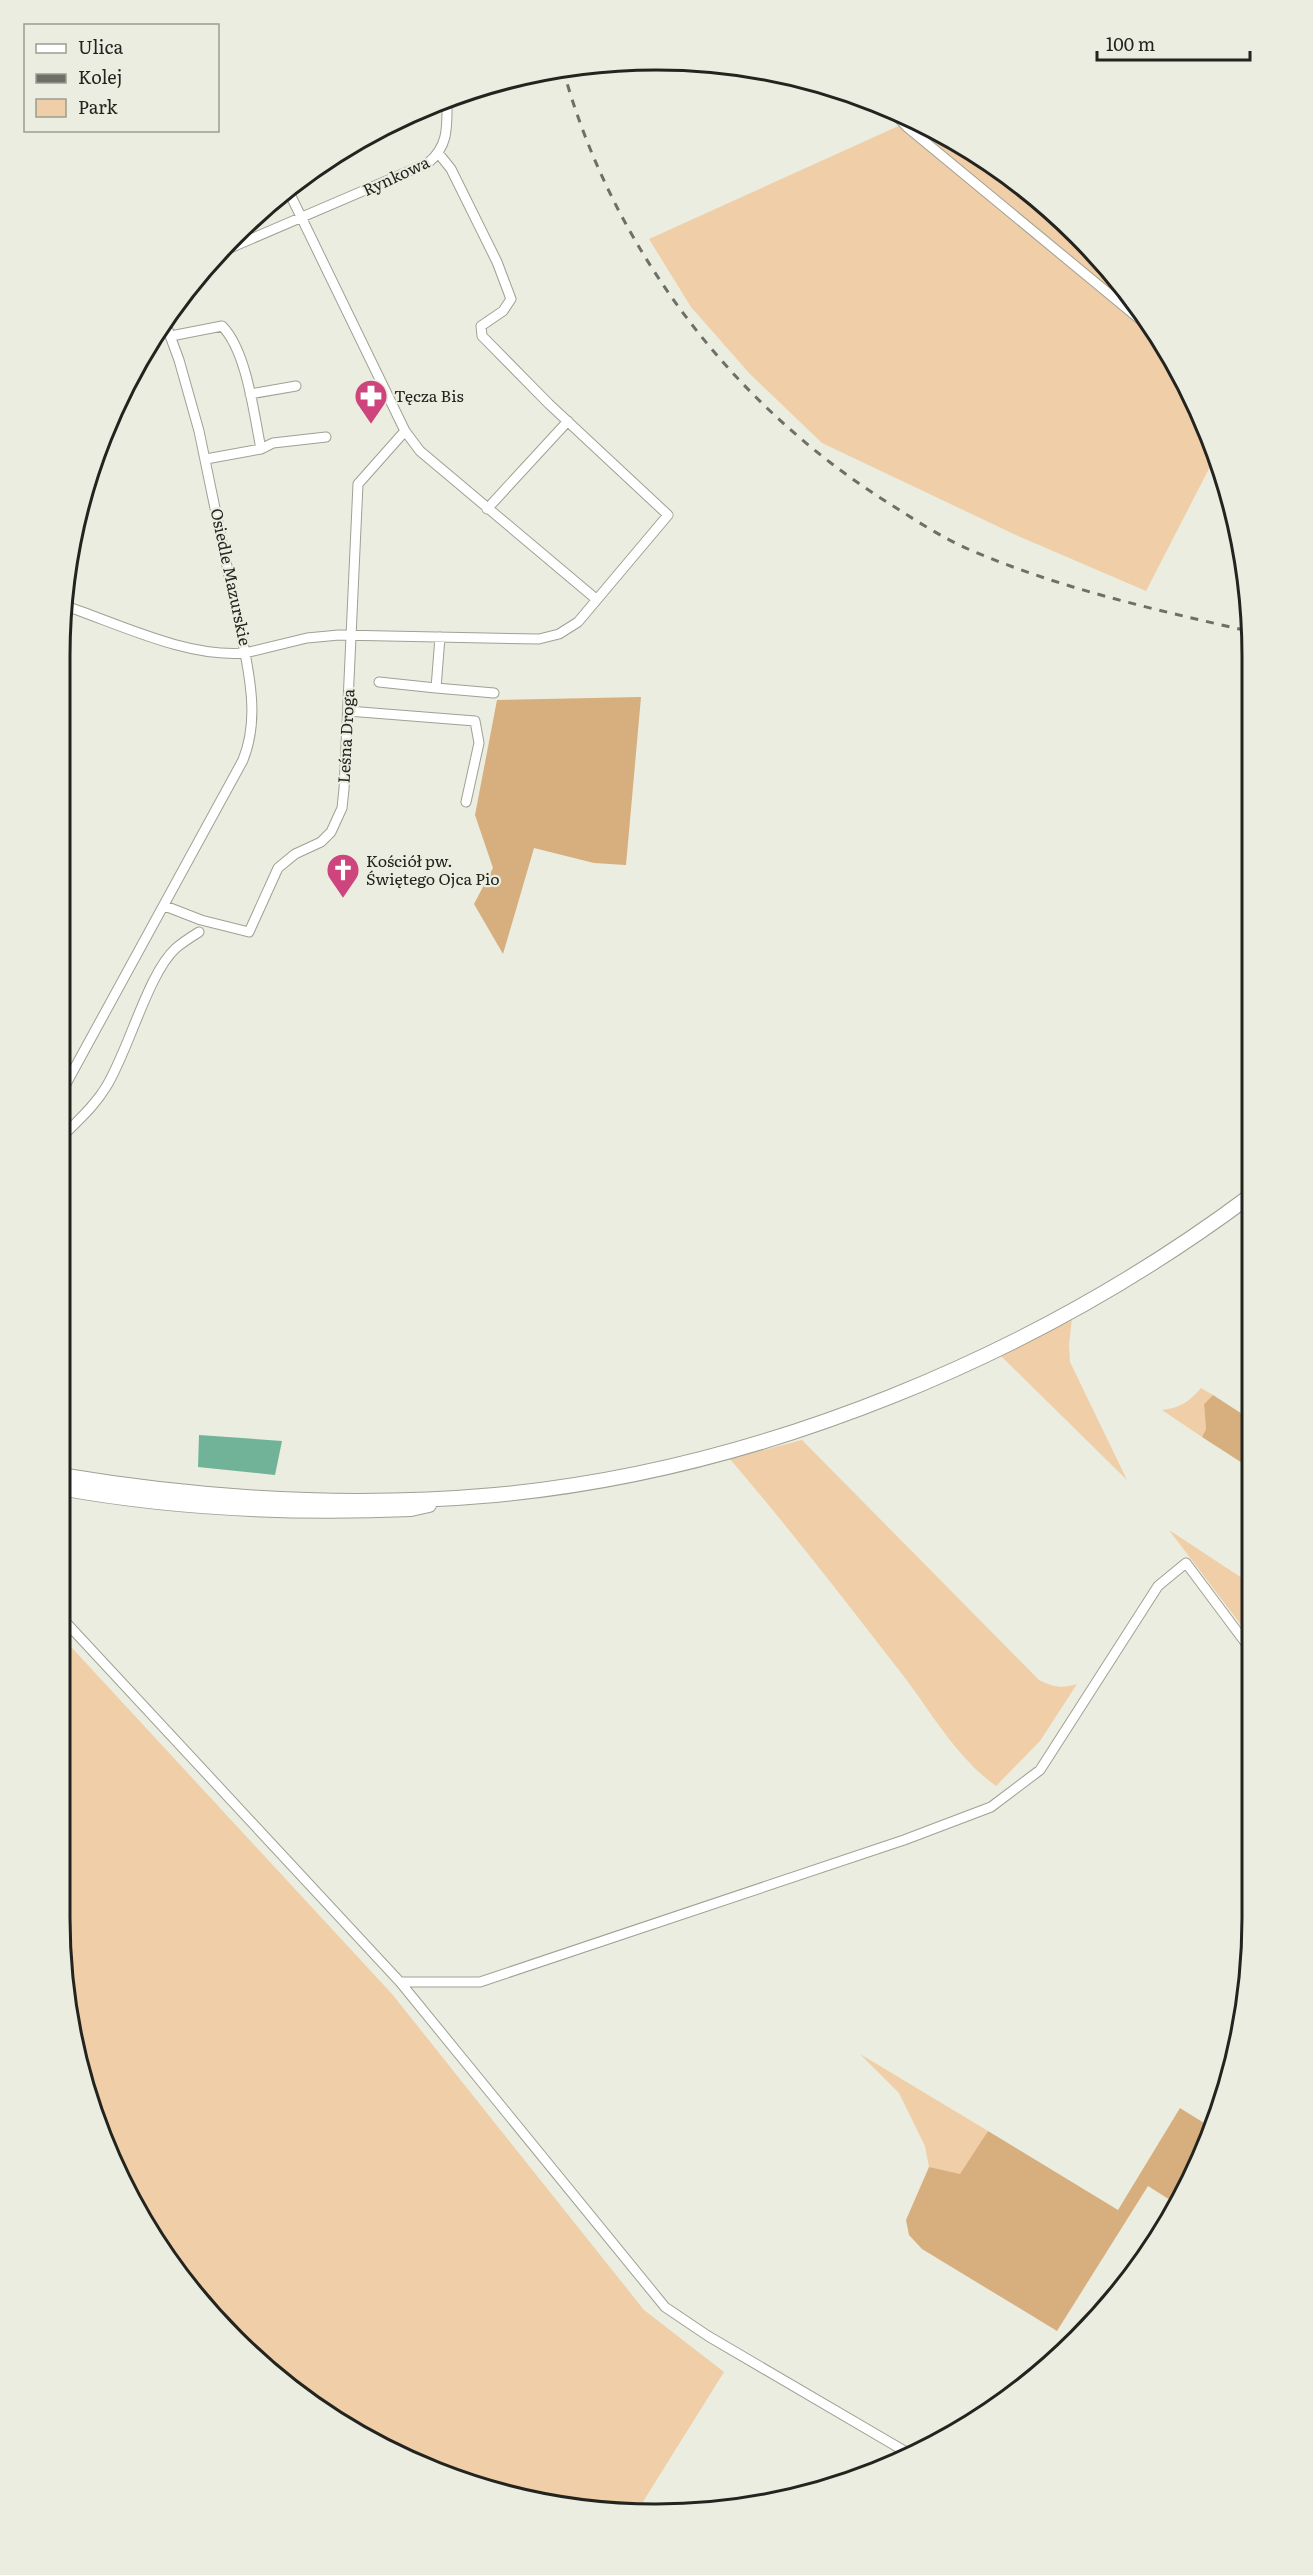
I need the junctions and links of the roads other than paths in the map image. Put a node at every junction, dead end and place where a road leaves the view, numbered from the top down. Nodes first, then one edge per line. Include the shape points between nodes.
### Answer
1 (447, 110) edge
2 (907, 127) edge
3 (439, 154) junction
4 (292, 199) edge
5 (300, 219) junction
6 (240, 244) edge
7 (1128, 310) edge
8 (169, 331) edge
9 (171, 336) junction
10 (296, 387) dead end
11 (250, 394) junction
12 (568, 422) junction
13 (405, 431) junction
14 (326, 437) dead end
15 (261, 449) junction
16 (206, 459) junction
17 (487, 509) junction
18 (596, 599) junction
19 (73, 608) edge
20 (351, 635) junction
21 (440, 637) junction
22 (245, 653) junction
23 (379, 682) dead end
24 (436, 688) junction
25 (494, 693) dead end
26 (348, 711) junction
27 (466, 802) dead end
28 (165, 906) junction
29 (199, 932) dead end
30 (70, 1077) edge
31 (70, 1129) edge
32 (1242, 1202) edge
33 (70, 1477) edge
34 (70, 1490) edge
35 (460, 1497) junction
36 (70, 1627) edge
37 (1242, 1638) edge
38 (400, 1983) junction
39 (903, 2450) edge

1 - 3 street, Rynkowa via 445,143
2 - 7 street
3 - 5 street, Rynkowa via 428,163
3 - 12 street, Osiedle Mazurskie via 451,169 511,299 481,326 482,336
4 - 5 street
5 - 6 street, Rynkowa
5 - 13 street
8 - 9 street, Osiedle Mazurskie
9 - 11 street via 222,326 233,337
9 - 16 street, Osiedle Mazurskie
10 - 11 street
11 - 15 street
12 - 17 street
12 - 18 street, Osiedle Mazurskie via 668,515
13 - 17 street via 420,451
13 - 20 street, Leśna Droga via 358,484
14 - 15 street via 273,443
15 - 16 street
16 - 22 street, Osiedle Mazurskie
17 - 18 street
18 - 21 street, Osiedle Mazurskie via 578,622 560,634 539,639
19 - 22 street via 195,651
20 - 21 street, Osiedle Mazurskie
20 - 22 street, Osiedle Mazurskie via 307,638
20 - 26 street, Leśna Droga
21 - 24 street
22 - 28 street via 252,739
23 - 24 street
24 - 25 street
26 - 27 street via 475,721 479,743
26 - 28 street, Leśna Droga via 344,789 338,819 321,842 295,854 278,868 249,932
28 - 30 street
29 - 31 street via 175,948 158,972 107,1086 93,1107
32 - 35 main road via 1137,1275 1062,1316 956,1368 856,1410 772,1438 636,1473 541,1489
33 - 35 main road via 260,1498
34 - 35 main road via 138,1500 302,1511 411,1509
36 - 38 street
37 - 38 street via 1186,1563 1158,1586 1040,1770 991,1807 904,1840 480,1982
38 - 39 street via 666,2307 708,2336

